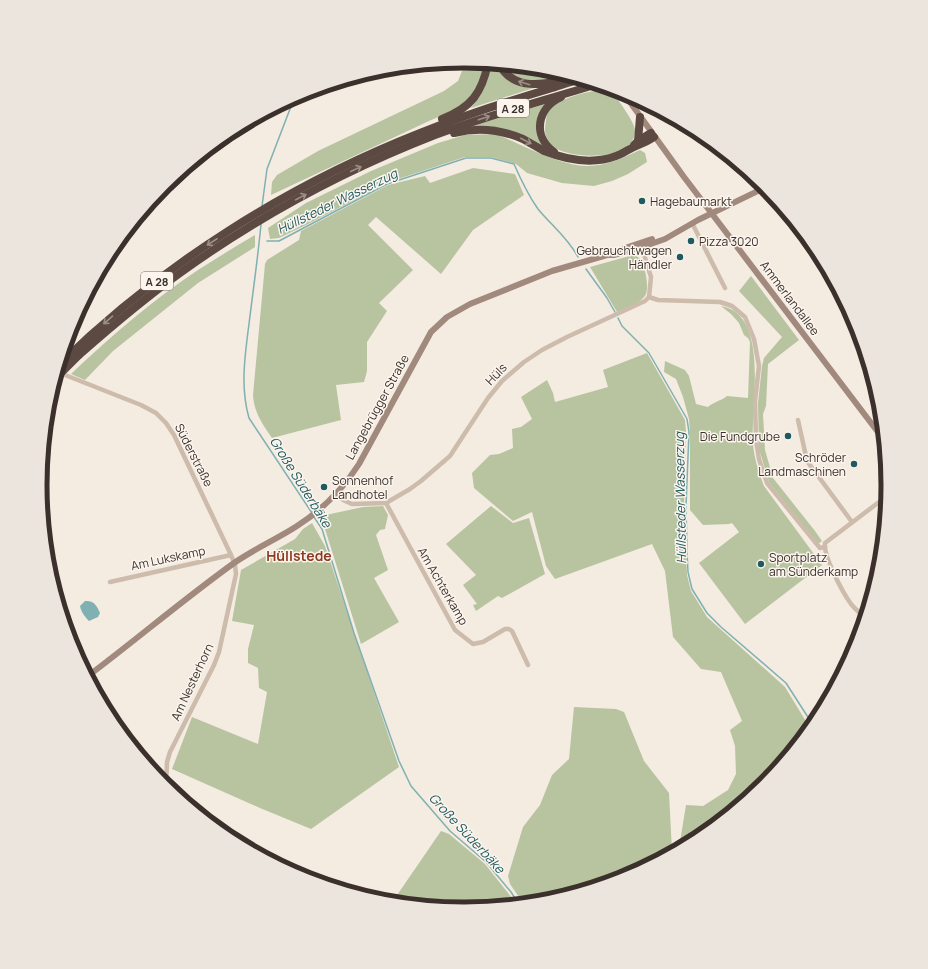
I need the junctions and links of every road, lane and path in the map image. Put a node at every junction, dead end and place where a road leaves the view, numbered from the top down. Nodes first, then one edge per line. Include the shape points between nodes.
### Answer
1 (487, 68) edge
2 (504, 69) edge
3 (564, 80) edge
4 (572, 82) edge
5 (587, 86) edge
6 (590, 88) edge
7 (629, 102) edge
8 (640, 117) junction
9 (420, 133) junction
10 (653, 135) junction
11 (434, 136) junction
12 (635, 144) junction
13 (560, 156) junction
14 (759, 190) edge
15 (279, 205) junction
16 (712, 214) junction
17 (692, 223) junction
18 (641, 245) junction
19 (725, 288) dead end
20 (648, 297) junction
21 (77, 352) junction
22 (66, 360) edge
23 (63, 369) edge
24 (62, 374) edge
25 (798, 420) dead end
26 (877, 431) edge
27 (337, 494) junction
28 (880, 501) edge
29 (386, 503) junction
30 (852, 522) junction
31 (824, 547) junction
32 (231, 554) junction
33 (234, 563) junction
34 (110, 582) dead end
35 (861, 613) edge
36 (528, 666) dead end
37 (92, 673) edge
38 (166, 776) edge

1 - 9 highway via 479,92 468,106 454,115 428,125
3 -> 2 highway via 538,85 524,84 514,80
4 - 9 highway, A 28
11 -> 5 highway, A 28 via 470,122
6 - 13 highway via 558,99 547,106 542,114 542,138 549,148
7 - 8 street, Ammerlandallee
8 - 10 street, Ammerlandallee
8 - 12 highway
9 - 15 highway, A 28 via 315,181
10 - 12 highway
10 - 16 street, Ammerlandallee
11 -> 13 highway via 487,129 511,134
15 -> 11 highway, A 28
12 - 13 highway via 614,156 597,160
14 - 16 street, Langebrügger Straße
15 - 21 highway, A 28 via 246,225
16 - 17 street, Langebrügger Straße
16 - 26 street, Ammerlandallee
17 - 18 street, Langebrügger Straße via 671,235
17 - 19 street
18 - 20 street via 650,277
18 - 27 street, Langebrügger Straße via 525,281 454,312 438,324 424,343 359,464
20 - 29 street, Hüls via 645,301 542,350 524,362 502,381 488,398 446,460 421,481
20 - 31 street via 658,300 720,302 732,306 745,317 754,339 759,366 755,401 756,440 763,472 767,483 820,548
21 - 22 highway, A 28
21 - 23 highway, A 28, bridge
24 - 32 street, Süderstraße via 141,405 156,413 166,423
25 - 30 street via 807,461
27 - 29 street via 352,504
27 - 33 street, Langebrügger Straße via 308,518
28 - 30 street
29 - 36 street, Am Achterkamp via 455,630 473,644 483,642 505,629 512,630
30 - 31 street via 825,543
31 - 35 street via 851,603
32 - 33 street, Süderstraße
32 - 34 street, Am Lukskamp
33 - 37 street, Langebrügger Straße
33 - 38 street, Am Nesterhorn via 236,574 219,652 170,752

